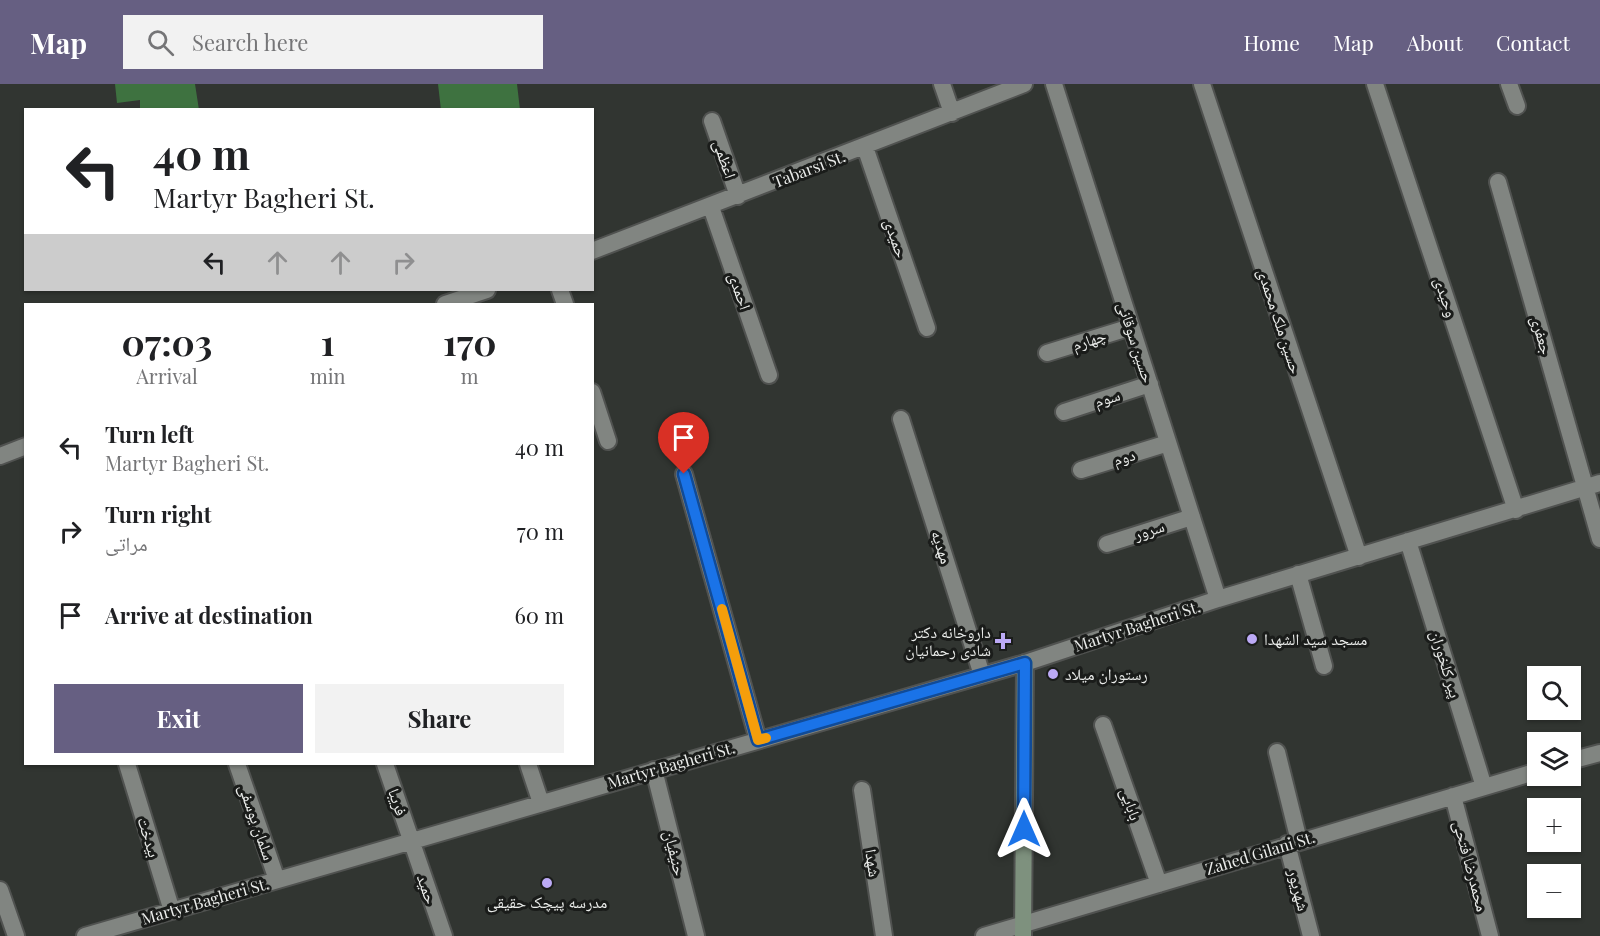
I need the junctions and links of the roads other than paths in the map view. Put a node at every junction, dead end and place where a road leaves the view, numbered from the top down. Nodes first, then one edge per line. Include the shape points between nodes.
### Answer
1 (942, 84) edge
2 (1024, 84) edge
3 (1054, 84) edge
4 (1202, 84) edge
5 (1376, 84) edge
6 (1509, 84) edge
7 (1517, 106) dead end
8 (952, 113) junction
9 (712, 122) dead end
10 (865, 147) junction
11 (1498, 182) dead end
12 (738, 196) junction
13 (711, 207) junction
14 (594, 250) edge
15 (484, 291) edge
16 (449, 303) edge
17 (1131, 327) junction
18 (927, 328) dead end
19 (1047, 353) dead end
20 (769, 375) dead end
21 (1150, 384) junction
22 (594, 398) edge
23 (1064, 412) dead end
24 (901, 419) dead end
25 (608, 441) dead end
26 (1168, 443) junction
27 (24, 447) edge
28 (0, 456) edge
29 (1081, 470) dead end
30 (684, 474) dead end
31 (1593, 485) edge
32 (1516, 510) junction
33 (1192, 517) junction
34 (1600, 539) edge
35 (1408, 541) junction
36 (1107, 544) dead end
37 (1359, 557) junction
38 (1298, 574) junction
39 (1218, 599) junction
40 (1025, 663) junction
41 (1324, 666) dead end
42 (982, 675) junction
43 (1103, 725) dead end
44 (758, 740) junction
45 (1277, 752) dead end
46 (1600, 753) edge
47 (1581, 758) edge
48 (127, 765) edge
49 (237, 765) edge
50 (385, 765) edge
51 (528, 765) edge
52 (654, 770) junction
53 (1527, 774) edge
54 (1484, 787) junction
55 (861, 790) dead end
56 (1453, 796) junction
57 (542, 803) junction
58 (411, 841) junction
59 (1293, 842) junction
60 (277, 880) junction
61 (1159, 884) junction
62 (0, 890) edge
63 (172, 911) junction
64 (126, 930) edge
65 (1023, 930) edge
66 (16, 936) edge
67 (85, 936) edge
68 (444, 936) edge
69 (696, 936) edge
70 (884, 936) edge
71 (984, 936) edge
72 (1311, 936) edge
73 (1490, 936) edge

1 - 8 street
2 - 8 street, Tabarsi St.
3 - 17 street, حسین سوقانی
4 - 37 street, حسین ملک محمدی
5 - 32 street, وحیدی
6 - 7 street
8 - 10 street, Tabarsi St.
9 - 12 street, اعظمی
10 - 12 street, Tabarsi St.
10 - 18 street, حمیدی
11 - 31 street, جعفری
12 - 13 street, Tabarsi St.
13 - 14 street, Tabarsi St.
13 - 20 street, احمدی
15 - 16 street
17 - 19 street, چهارم
17 - 21 street, حسین سوقانی
21 - 23 street, سوم
21 - 26 street, حسین سوقانی
22 - 25 street
24 - 42 street, مهدیه
26 - 29 street, دوم
26 - 33 street, حسین سوقانی
27 - 28 street
30 - 44 street
31 - 32 street, Martyr Bagheri St.
31 - 34 street, جعفری
32 - 35 street, Martyr Bagheri St.
33 - 36 street, سرور
33 - 39 street, حسین سوقانی
35 - 37 street, Martyr Bagheri St.
35 - 54 street, پیر کلخوران
37 - 38 street, Martyr Bagheri St.
38 - 39 street, Martyr Bagheri St.
38 - 41 street
39 - 40 street, Martyr Bagheri St.
40 - 42 street, Martyr Bagheri St.
40 - 65 main road
42 - 44 street, Martyr Bagheri St.
43 - 61 street, بابایی
44 - 52 street, Martyr Bagheri St.
45 - 59 street, شهریور
46 - 47 street
48 - 63 street, بیدخت
49 - 60 street, سلمان یوسفی
50 - 58 street, فریبا
51 - 57 street
52 - 57 street, Martyr Bagheri St.
52 - 69 street, حنیفیان
53 - 54 street, Zahed Gilani St.
54 - 56 street, Zahed Gilani St.
55 - 70 street, شهدا
56 - 59 street, Zahed Gilani St.
56 - 73 street, محمدرضا فتحی
57 - 58 street, Martyr Bagheri St.
58 - 60 street, Martyr Bagheri St.
58 - 68 street, حمید
59 - 61 street, Zahed Gilani St.
59 - 72 street, شهریور
60 - 63 street, Martyr Bagheri St.
61 - 65 street, Zahed Gilani St.
62 - 66 street
63 - 64 street, Martyr Bagheri St.
64 - 67 street, Martyr Bagheri St.
65 - 71 street, Zahed Gilani St.

